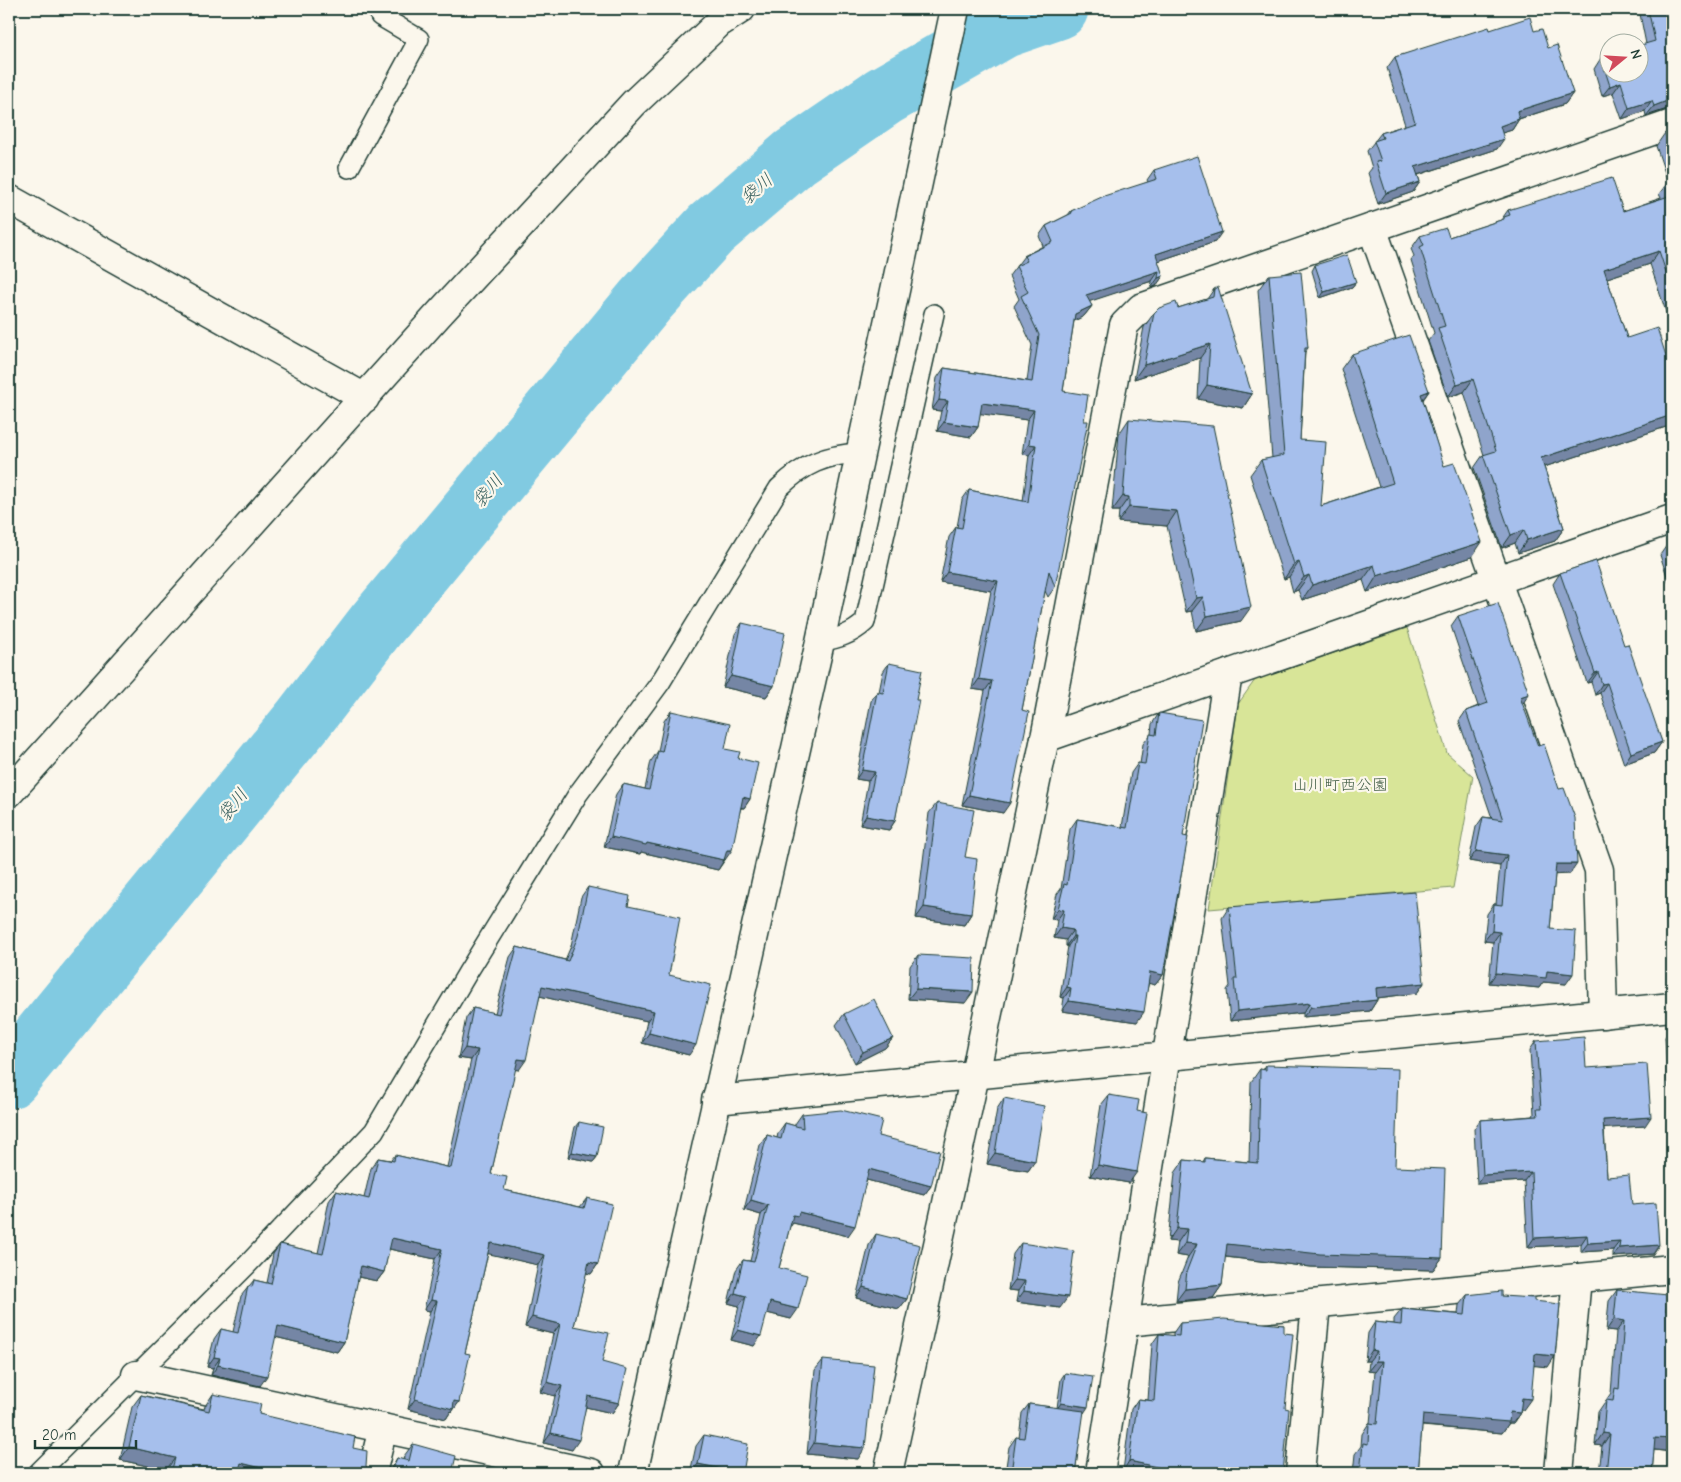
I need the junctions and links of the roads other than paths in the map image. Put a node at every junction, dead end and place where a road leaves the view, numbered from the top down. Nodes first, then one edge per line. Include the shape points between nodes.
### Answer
1 (383, 9) edge
2 (741, 9) edge
3 (955, 9) edge
4 (1672, 124) edge
5 (349, 168) dead end
6 (9, 199) edge
7 (1372, 228) junction
8 (934, 314) dead end
9 (365, 398) junction
10 (859, 453) junction
11 (1672, 519) edge
12 (1496, 580) junction
13 (820, 642) junction
14 (1228, 674) junction
15 (1045, 738) junction
16 (9, 793) edge
17 (1672, 1007) edge
18 (1603, 1014) junction
19 (1169, 1056) junction
20 (975, 1075) junction
21 (716, 1100) junction
22 (1672, 1269) edge
23 (1577, 1278) junction
24 (1316, 1304) junction
25 (1125, 1322) junction
26 (136, 1375) junction
27 (383, 1428) junction
28 (38, 1473) edge
29 (372, 1473) edge
30 (591, 1473) edge
31 (633, 1473) edge
32 (888, 1473) edge
33 (1100, 1473) edge
34 (1300, 1473) edge
35 (1559, 1473) edge

1 - 5 lane via 380,16 419,39
2 - 9 street via 719,23 634,103
3 - 10 street
4 - 7 street
6 - 9 street
7 - 12 street
7 - 15 street via 1142,308 1124,324
8 - 13 lane via 865,622 842,638
9 - 16 street
10 - 13 street
10 - 26 lane via 837,454 816,461 797,470 779,488 660,682 578,794 374,1131 247,1266
11 - 12 street
12 - 14 street
12 - 18 street via 1598,870
13 - 21 street
14 - 15 street
14 - 19 street
15 - 20 street
17 - 18 street
18 - 19 street
19 - 20 street
19 - 25 street
20 - 21 street
20 - 32 street
21 - 31 street
22 - 23 street
23 - 24 street
23 - 35 street
24 - 25 street
24 - 34 street
25 - 33 street
26 - 27 street
26 - 28 lane
27 - 29 street
27 - 30 street

